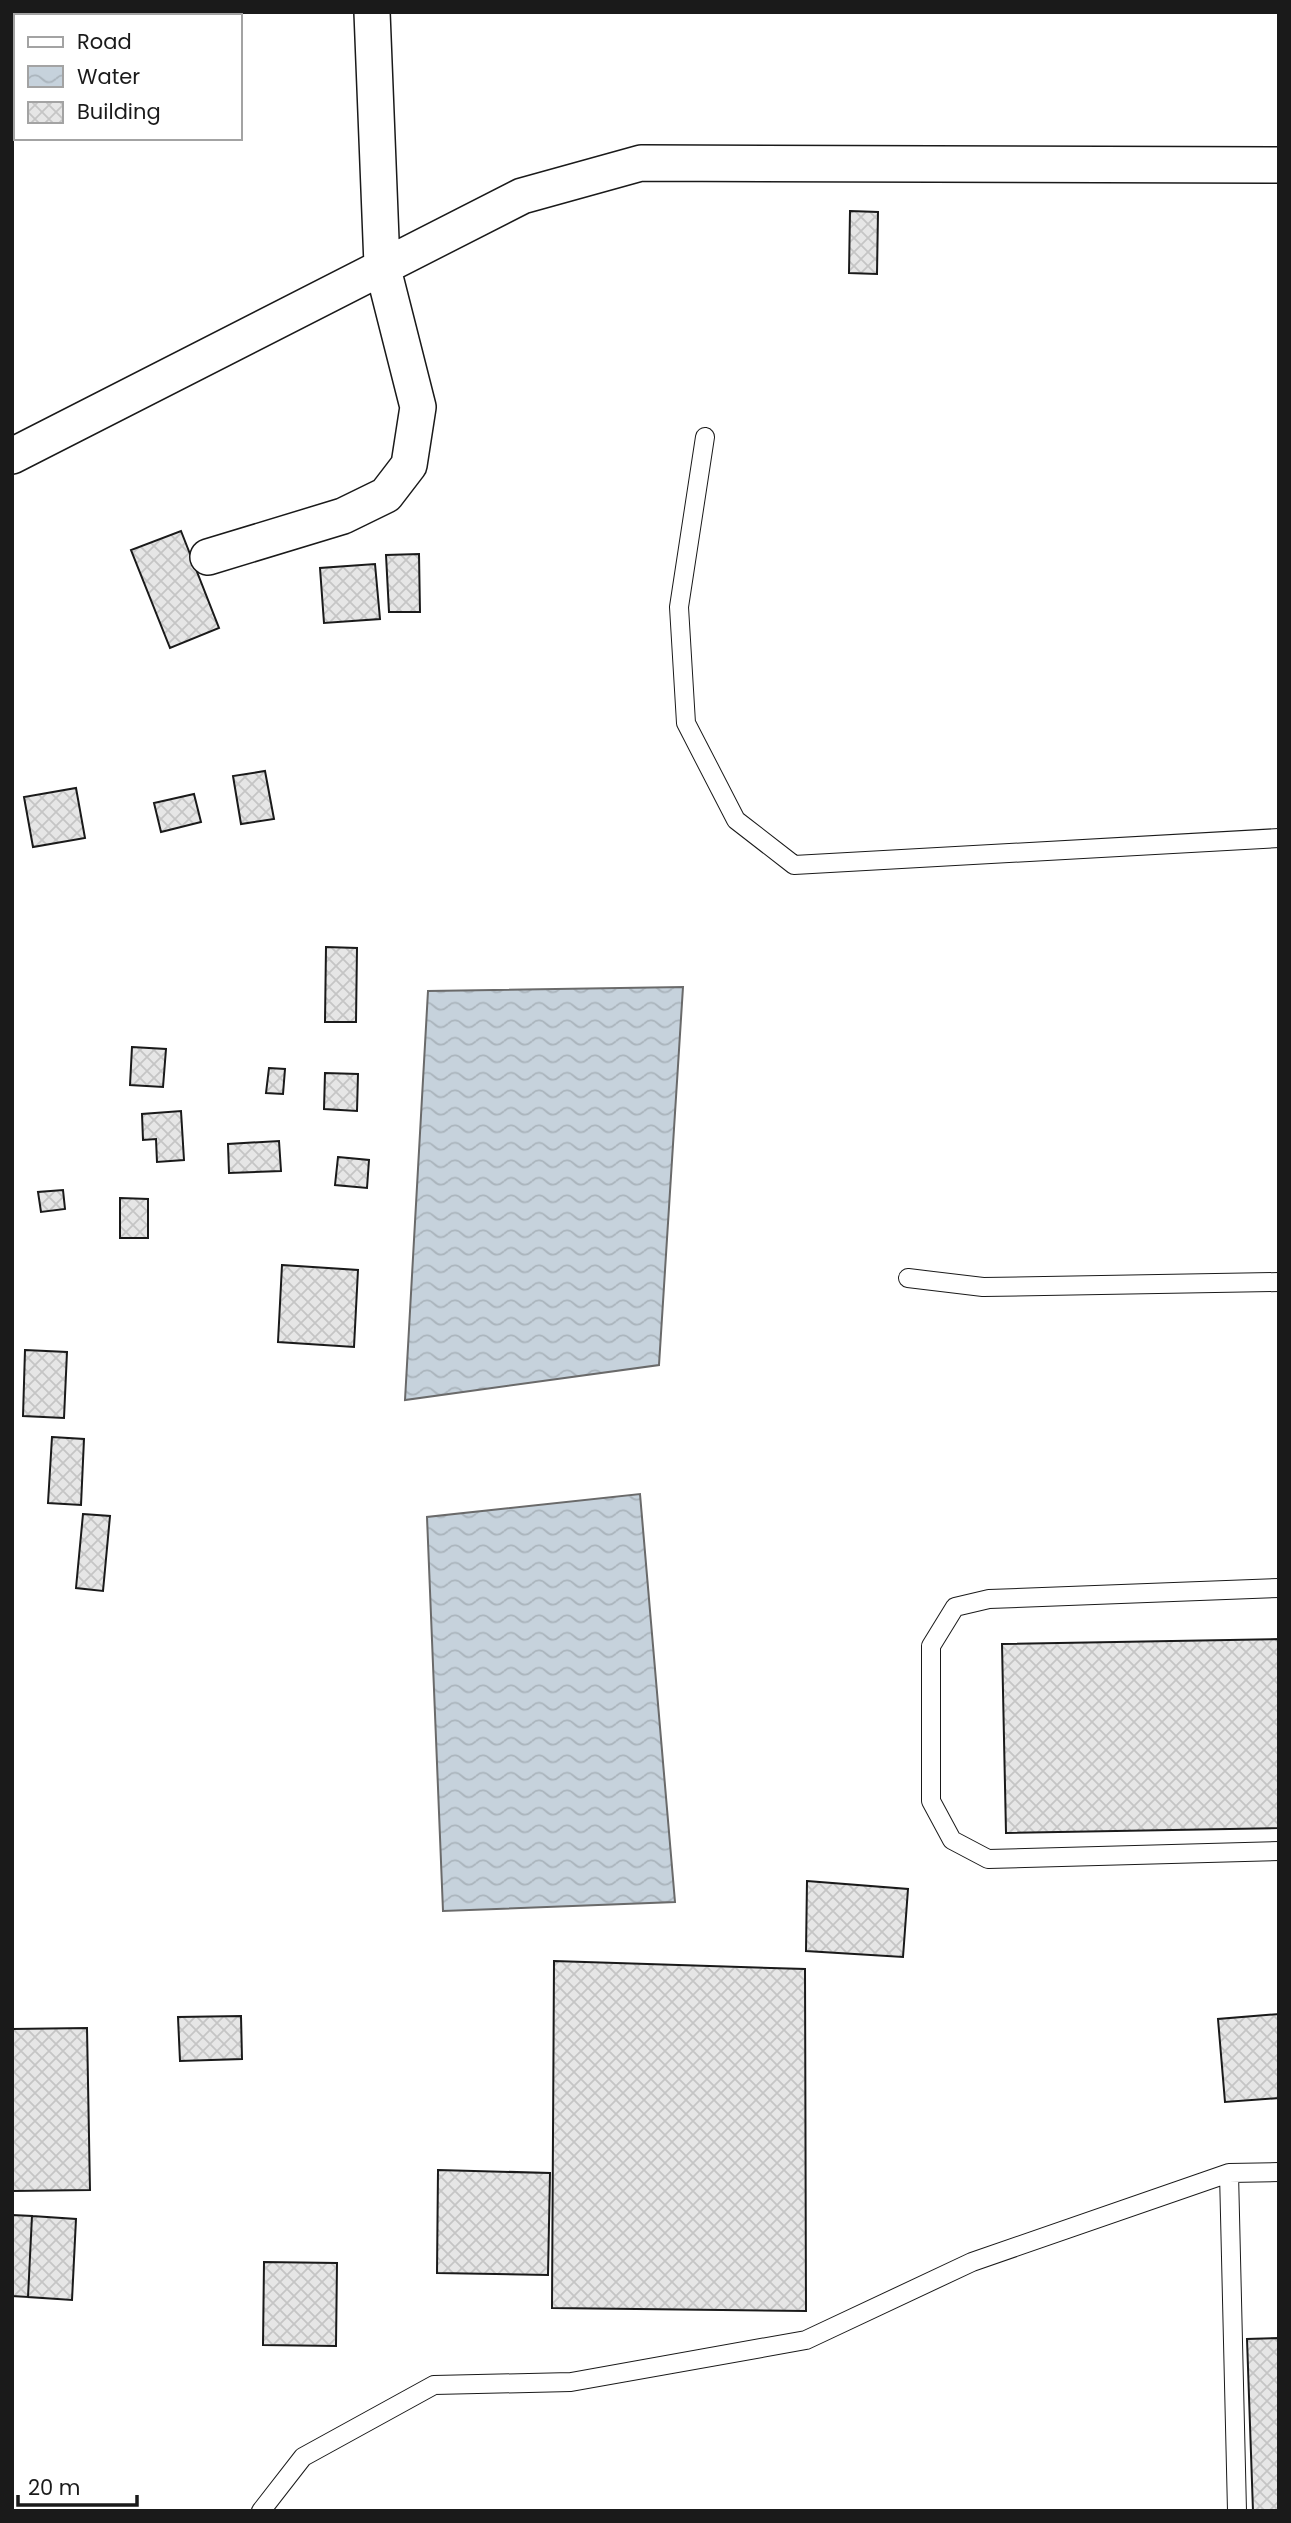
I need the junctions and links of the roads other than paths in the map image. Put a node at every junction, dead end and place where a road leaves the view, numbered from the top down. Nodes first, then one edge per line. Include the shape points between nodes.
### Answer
1 (372, 12) edge
2 (1279, 165) edge
3 (382, 265) junction
4 (705, 437) dead end
5 (12, 456) edge
6 (208, 557) dead end
7 (1279, 838) edge
8 (908, 1278) dead end
9 (1279, 1282) edge
10 (1279, 1588) edge
11 (1279, 1851) edge
12 (1279, 2172) edge
13 (1229, 2174) junction
14 (261, 2511) edge
15 (1237, 2511) edge

1 - 3 street
2 - 3 street via 642,163 522,195
3 - 5 street
3 - 6 street via 418,407 409,465 386,495 343,516
4 - 7 lane via 679,607 686,723 736,820 794,865
8 - 9 lane via 983,1287
10 - 11 lane via 989,1599 955,1606 931,1646 931,1801 952,1840 988,1859
12 - 13 lane
13 - 14 lane via 972,2262 806,2340 571,2382 434,2385 303,2457
13 - 15 lane

